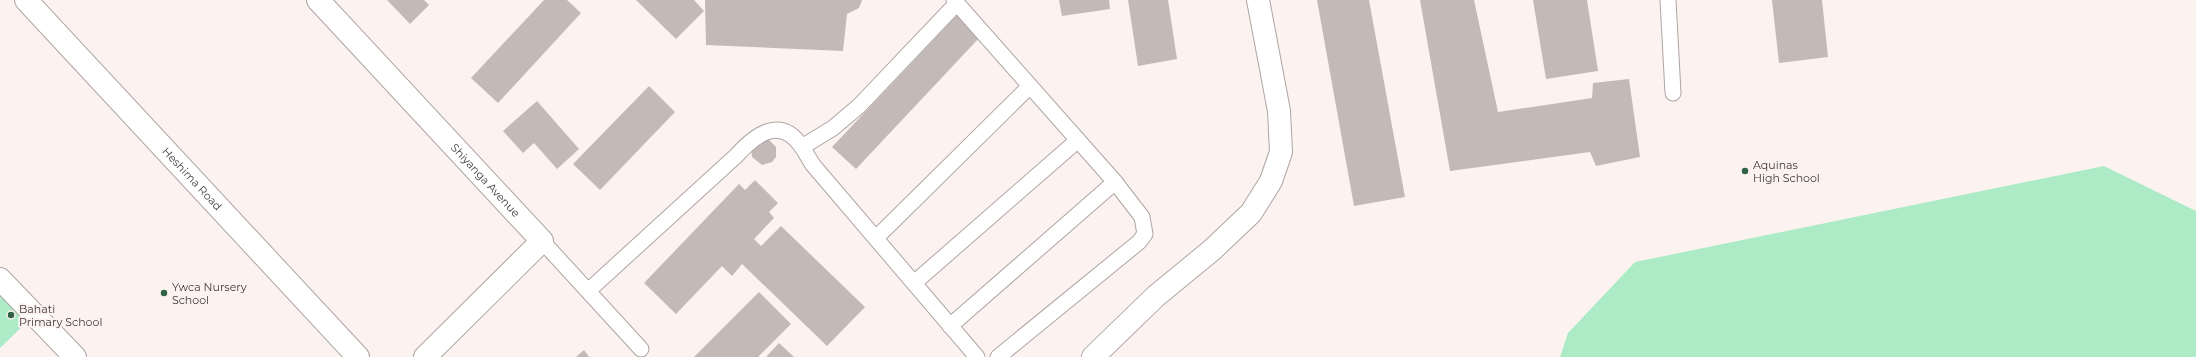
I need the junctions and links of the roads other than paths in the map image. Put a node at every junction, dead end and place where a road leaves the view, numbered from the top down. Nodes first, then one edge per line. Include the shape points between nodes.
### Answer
1 (26, 0) edge
2 (318, 0) edge
3 (1258, 0) edge
4 (1668, 0) edge
5 (955, 1) edge
6 (1030, 86) junction
7 (1673, 93) dead end
8 (1078, 140) junction
9 (802, 147) junction
10 (1115, 182) junction
11 (876, 238) junction
12 (542, 241) junction
13 (0, 279) edge
14 (914, 283) junction
15 (588, 291) junction
16 (950, 326) junction
17 (641, 349) dead end
18 (75, 357) edge
19 (358, 357) edge
20 (425, 357) edge
21 (977, 357) edge
22 (998, 357) edge
23 (1093, 357) edge

1 - 19 street, Heshima Road
2 - 12 street, Shiyanga Avenue
3 - 23 street via 1279,111 1281,152 1271,181 1251,213 1212,250 1156,296
4 - 7 lane
5 - 6 lane
5 - 9 lane via 859,106 833,128
6 - 8 lane
6 - 11 lane
8 - 10 lane
8 - 14 lane
9 - 11 lane via 813,165
9 - 15 lane via 792,136 781,132 770,130 754,137
10 - 16 lane
10 - 22 lane via 1142,217 1145,228 1143,237
11 - 14 lane
12 - 15 lane
12 - 20 street
13 - 18 street
14 - 16 lane
15 - 17 lane
16 - 21 lane

